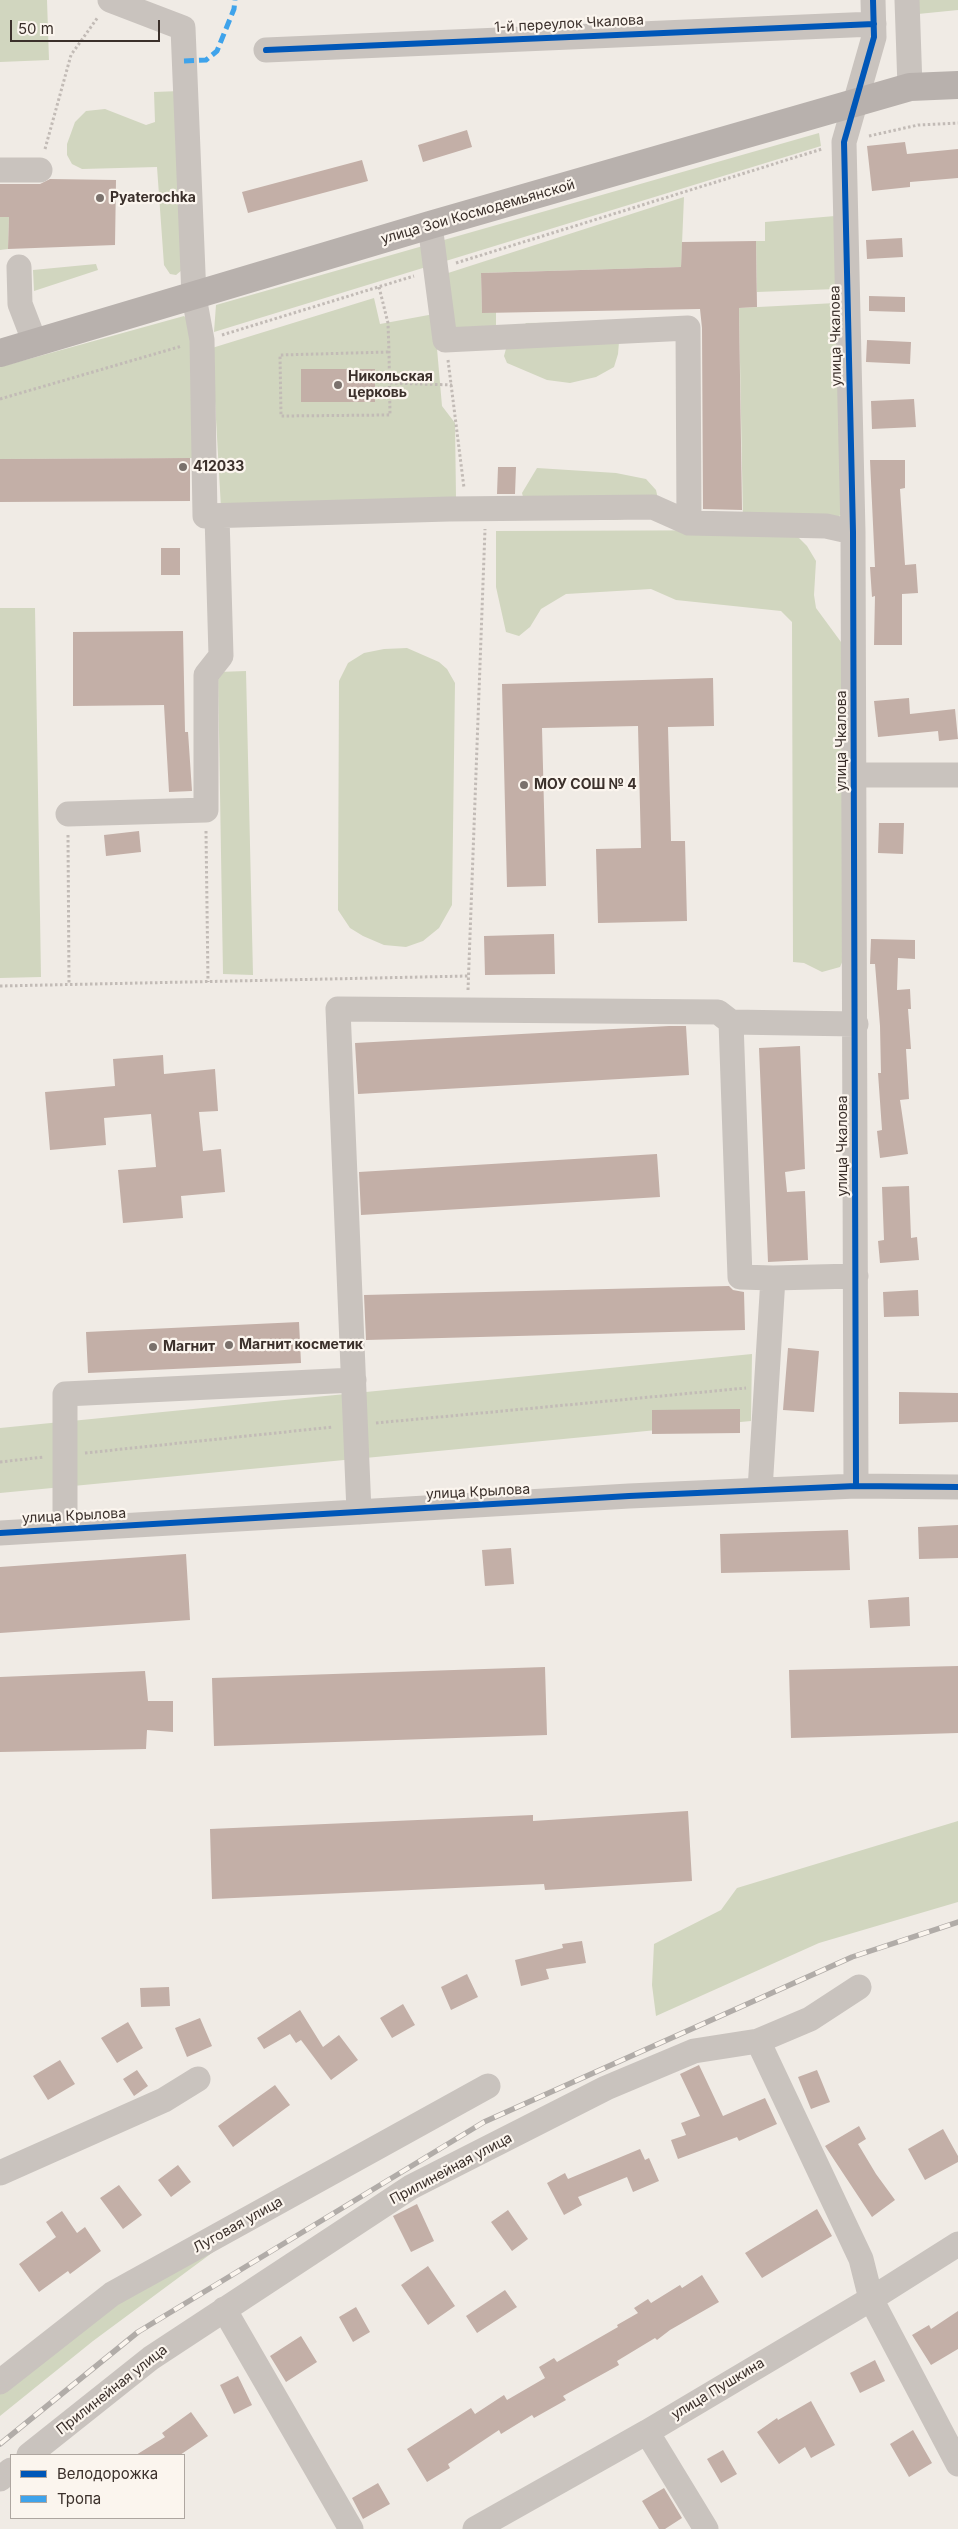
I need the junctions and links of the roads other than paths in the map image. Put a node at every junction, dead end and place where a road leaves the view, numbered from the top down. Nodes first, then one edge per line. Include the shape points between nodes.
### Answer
1 (907, 0) edge
2 (104, 8) edge
3 (873, 12) edge
4 (266, 50) dead end
5 (958, 86) edge
6 (910, 87) junction
7 (855, 102) junction
8 (0, 170) edge
9 (40, 170) road end
10 (430, 225) junction
11 (19, 268) dead end
12 (194, 297) junction
13 (35, 343) junction
14 (0, 353) edge
15 (217, 516) junction
16 (689, 522) junction
17 (853, 532) junction
18 (855, 775) junction
19 (958, 775) edge
20 (68, 814) road end
21 (731, 1022) junction
22 (856, 1024) junction
23 (856, 1276) junction
24 (773, 1278) junction
25 (354, 1380) junction
26 (856, 1486) junction
27 (958, 1487) edge
28 (760, 1490) junction
29 (359, 1512) junction
30 (65, 1529) junction
31 (0, 1533) edge
32 (859, 1987) dead end
33 (758, 2041) junction
34 (198, 2080) dead end
35 (488, 2086) dead end
36 (0, 2173) edge
37 (958, 2244) edge
38 (871, 2299) junction
39 (224, 2309) junction
40 (0, 2382) edge
41 (647, 2432) junction
42 (30, 2454) edge
43 (958, 2464) edge
44 (10, 2471) edge
45 (0, 2479) edge
46 (351, 2529) edge
47 (476, 2529) edge
48 (706, 2529) edge

1 - 6 street
2 - 12 street via 183,28
3 - 4 street, 1-й переулок Чкалова
3 - 7 street, улица Чкалова via 874,37
5 - 6 main road, улица Зои Космодемьянской
6 - 7 main road, улица Зои Космодемьянской
7 - 10 main road, улица Зои Космодемьянской
7 - 17 street, улица Чкалова via 844,142
8 - 9 street
10 - 12 main road, улица Зои Космодемьянской
10 - 16 street via 445,340 688,328
11 - 13 street via 20,304
12 - 13 main road, улица Зои Космодемьянской
12 - 15 street via 202,340 205,516
13 - 14 main road, улица Зои Космодемьянской
15 - 16 street via 476,508 653,507
15 - 20 street via 221,656 206,675 206,810
16 - 17 street via 826,526
17 - 18 street, улица Чкалова
18 - 19 street
18 - 22 street, улица Чкалова
21 - 22 street
21 - 24 street via 740,1277
21 - 25 street via 718,1012 338,1009
22 - 23 street, улица Чкалова
23 - 24 street
23 - 26 street, улица Чкалова
24 - 28 street
25 - 29 street
25 - 30 street via 66,1394
26 - 27 street, улица Крылова
26 - 28 street, улица Крылова
28 - 29 street, улица Крылова
29 - 30 street, улица Крылова
30 - 31 street, улица Крылова
32 - 33 street, Прилинейная улица via 810,2019
33 - 38 street via 861,2259
33 - 39 street, Прилинейная улица via 694,2051 580,2102 411,2187
34 - 36 street via 164,2100
35 - 40 street, Луговая улица via 112,2294
37 - 38 street, улица Пушкина
38 - 41 street, улица Пушкина
38 - 43 street
39 - 42 street, Прилинейная улица via 151,2358
39 - 46 street
41 - 47 street, улица Пушкина
41 - 48 street
44 - 45 street

